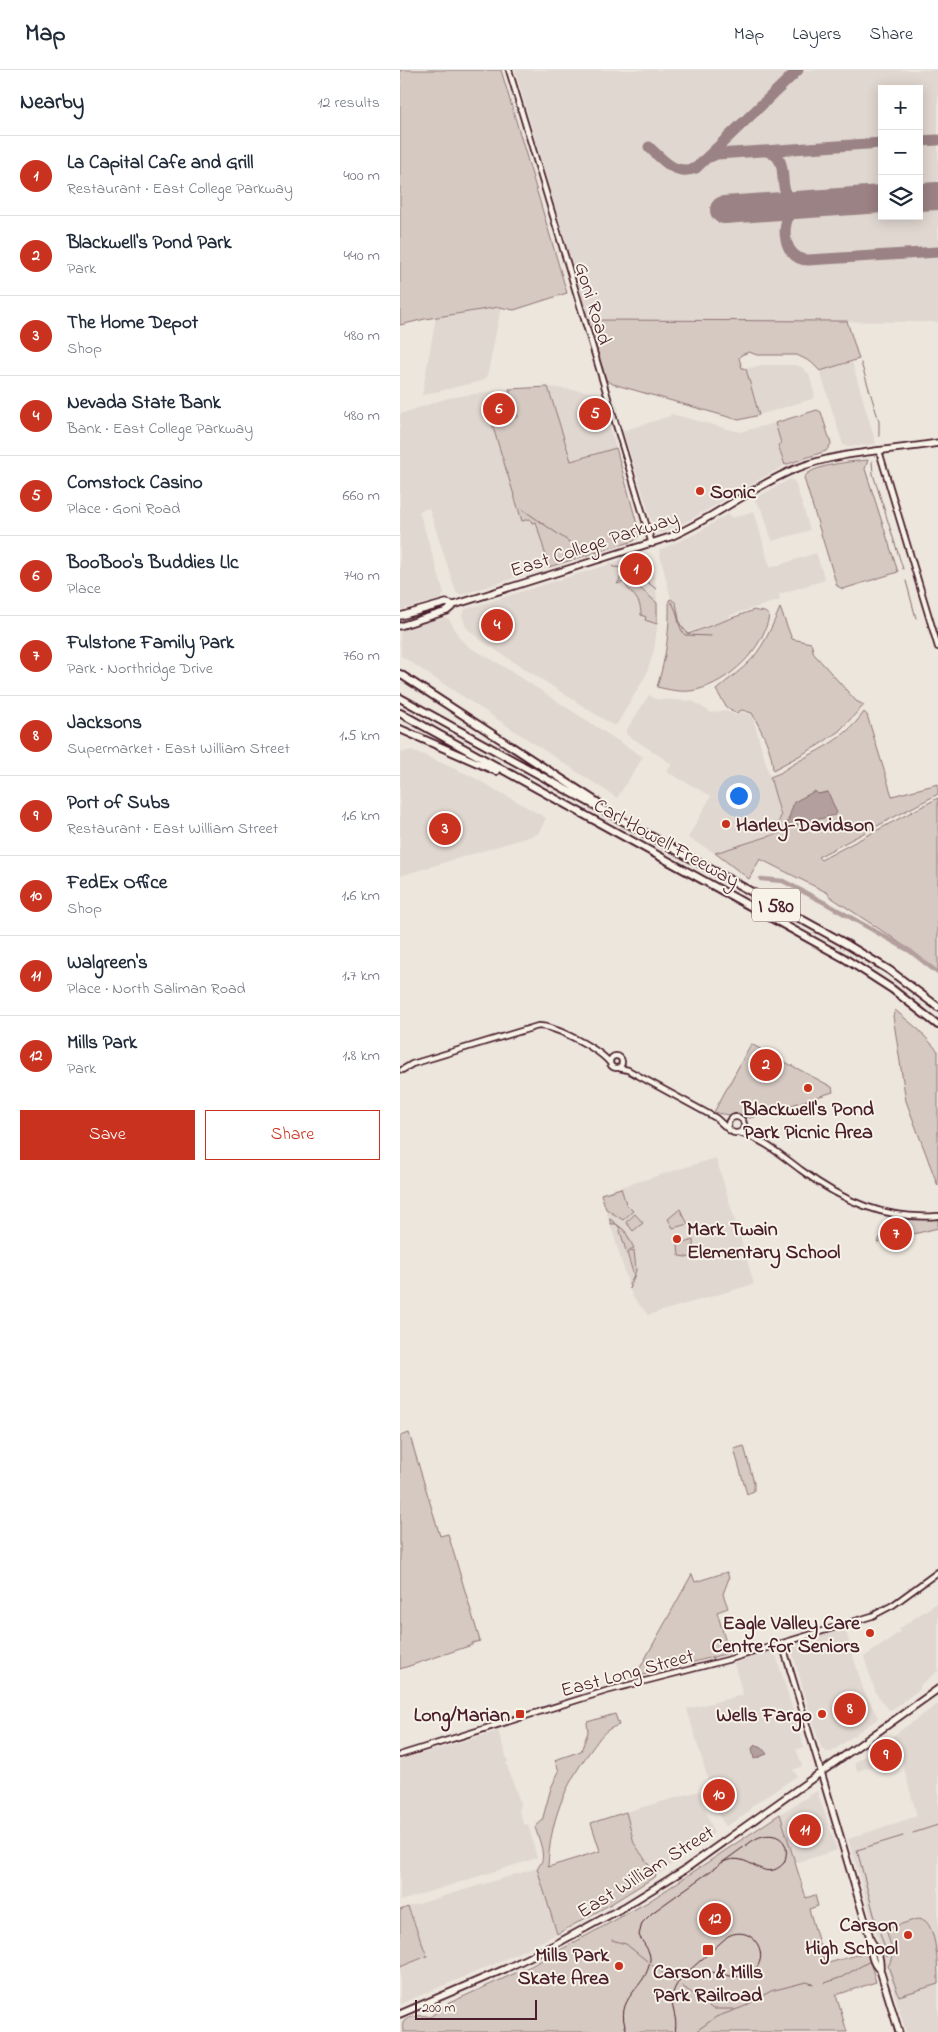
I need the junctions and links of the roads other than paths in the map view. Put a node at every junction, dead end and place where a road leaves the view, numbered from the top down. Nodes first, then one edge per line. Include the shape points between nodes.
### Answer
1 (509, 70) edge
2 (938, 443) edge
3 (879, 450) junction
4 (652, 544) junction
5 (454, 605) junction
6 (400, 616) edge
7 (400, 626) edge
8 (938, 647) edge
9 (400, 674) edge
10 (400, 698) edge
11 (400, 713) edge
12 (400, 729) edge
13 (609, 813) junction
14 (585, 815) junction
15 (938, 1007) edge
16 (938, 1025) edge
17 (601, 1054) junction
18 (614, 1056) junction
19 (622, 1061) junction
20 (610, 1063) junction
21 (401, 1067) edge
22 (619, 1068) junction
23 (628, 1070) junction
24 (713, 1116) junction
25 (732, 1118) junction
26 (743, 1123) junction
27 (729, 1130) junction
28 (739, 1133) junction
29 (755, 1139) junction
30 (938, 1216) edge
31 (938, 1572) edge
32 (782, 1643) junction
33 (938, 1688) edge
34 (400, 1755) edge
35 (821, 1772) junction
36 (400, 2014) edge
37 (899, 2032) edge

1 - 4 street, Goni Road
2 - 3 main road, East College Parkway
3 - 4 main road, East College Parkway via 830,458 796,468 687,530
3 - 8 street
4 - 5 main road, East College Parkway
5 - 6 main road, East College Parkway via 446,603
5 - 7 main road, East College Parkway via 447,611
9 - 13 highway via 600,804
10 - 13 highway, Carl Howell Freeway / I 580
11 - 14 highway, Carl Howell Freeway / I 580
12 - 14 highway via 490,768
13 - 15 highway, Carl Howell Freeway / I 580 via 869,957
14 - 16 highway, Carl Howell Freeway / I 580 via 866,971
17 - 18 street
17 - 20 street
17 - 21 street via 557,1030 538,1026
18 - 19 street
18 - 20 street
19 - 22 street
19 - 23 street
20 - 22 street
22 - 23 street
23 - 24 street
24 - 25 street
24 - 27 street
25 - 26 street via 739,1118
25 - 27 street via 728,1123
26 - 28 street
26 - 29 street
27 - 28 street
28 - 29 street
29 - 30 street via 825,1188 852,1202 892,1214
31 - 32 street, East Long Street via 882,1611
32 - 34 street, East Long Street via 606,1691
32 - 35 street
33 - 35 main road, East William Street
35 - 36 main road, East William Street via 684,1870 624,1907 505,1969
35 - 37 main road via 881,1962 880,1970

